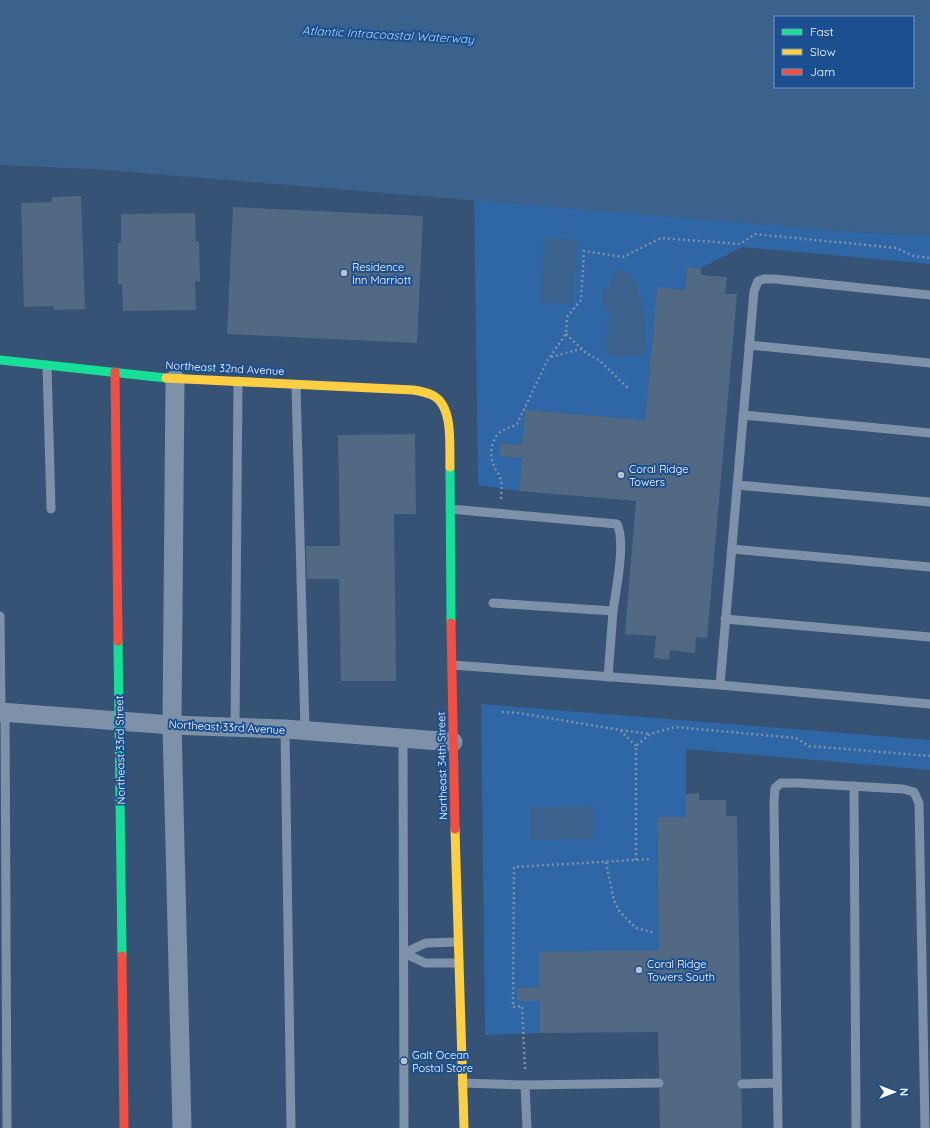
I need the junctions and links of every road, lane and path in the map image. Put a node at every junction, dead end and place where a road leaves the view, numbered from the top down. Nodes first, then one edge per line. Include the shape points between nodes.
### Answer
1 (930, 258) edge
2 (930, 295) edge
3 (566, 334) junction
4 (749, 345) junction
5 (582, 349) junction
6 (550, 357) junction
7 (0, 360) edge
8 (930, 363) edge
9 (48, 365) junction
10 (115, 372) junction
11 (175, 379) junction
12 (238, 381) junction
13 (296, 384) junction
14 (629, 389) dead end
15 (444, 405) joint
16 (743, 414) junction
17 (930, 433) edge
18 (737, 485) junction
19 (930, 502) edge
20 (51, 509) dead end
21 (450, 509) junction
22 (500, 513) junction
23 (732, 549) junction
24 (930, 567) edge
25 (493, 603) dead end
26 (613, 610) junction
27 (0, 616) edge
28 (726, 619) junction
29 (930, 637) edge
30 (452, 665) junction
31 (608, 676) junction
32 (720, 685) junction
33 (930, 704) edge
34 (2, 712) edge
35 (502, 712) dead end
36 (119, 721) junction
37 (172, 725) junction
38 (235, 728) junction
39 (285, 729) junction
40 (620, 730) junction
41 (304, 731) junction
42 (650, 734) junction
43 (403, 738) junction
44 (453, 742) junction
45 (636, 746) junction
46 (930, 756) edge
47 (854, 786) junction
48 (651, 859) dead end
49 (636, 860) junction
50 (606, 862) junction
51 (655, 933) dead end
52 (458, 942) junction
53 (404, 953) junction
54 (459, 963) junction
55 (462, 1083) junction
56 (659, 1083) dead end
57 (777, 1083) junction
58 (742, 1084) dead end
59 (525, 1085) junction
60 (7, 1128) edge
61 (124, 1128) edge
62 (182, 1128) edge
63 (291, 1128) edge
64 (404, 1128) edge
65 (464, 1128) edge
66 (527, 1128) edge
67 (778, 1128) edge
68 (856, 1128) edge
69 (925, 1128) edge

1 - 3 path via 914,256 896,248 755,234 740,244 661,238 623,257 584,251 581,300 567,317
2 - 4 lane via 764,279 758,281 754,291
3 - 5 path
3 - 6 path
4 - 8 lane
4 - 16 lane
5 - 6 path
5 - 14 path via 599,360
6 - 22 path via 517,424 501,432 492,443 493,466 502,484
7 - 9 street, Northeast 32nd Avenue
9 - 10 street, Northeast 32nd Avenue
9 - 20 lane
10 - 11 street, Northeast 32nd Avenue
10 - 36 street, Northeast 33rd Street
11 - 12 street, Northeast 32nd Avenue
11 - 37 street
12 - 13 street, Northeast 32nd Avenue
12 - 38 lane
13 - 15 street, Northeast 32nd Avenue via 412,390 430,393
13 - 41 lane
15 - 21 street, Northeast 34th Street via 449,425
16 - 17 lane
16 - 18 lane
18 - 19 lane
18 - 23 lane
21 - 22 lane
21 - 30 street, Northeast 34th Street
22 - 26 lane via 618,524 621,543
23 - 24 lane
23 - 28 lane
25 - 26 lane
26 - 31 lane
27 - 34 lane
28 - 29 lane
28 - 32 lane
30 - 31 lane
30 - 44 street, Northeast 34th Street
31 - 32 lane
32 - 33 lane
34 - 36 street, Northeast 33rd Avenue
34 - 60 lane
35 - 40 path
36 - 37 street, Northeast 33rd Avenue
36 - 61 street, Northeast 33rd Street
37 - 38 street, Northeast 33rd Avenue
37 - 62 street
38 - 39 street, Northeast 33rd Avenue
39 - 41 street, Northeast 33rd Avenue
39 - 63 lane
40 - 42 path
40 - 45 path
41 - 43 street, Northeast 33rd Avenue
42 - 45 path
42 - 46 path via 675,727 796,738 809,746
43 - 44 street, Northeast 33rd Avenue
43 - 53 lane
44 - 52 street, Northeast 34th Street
45 - 49 path
47 - 57 lane via 781,783 775,788
47 - 68 lane
47 - 69 lane via 903,789 914,792 919,803
48 - 49 path
49 - 50 path
50 - 51 path via 614,901 620,912 636,928
50 - 59 path via 514,867 513,1007 522,1006
52 - 53 lane via 426,943
52 - 54 street, Northeast 34th Street
53 - 54 lane via 425,963
53 - 64 lane
54 - 55 street, Northeast 34th Street
55 - 59 lane
55 - 65 street, Northeast 34th Street
56 - 59 lane
57 - 58 lane
57 - 67 lane
59 - 66 lane

